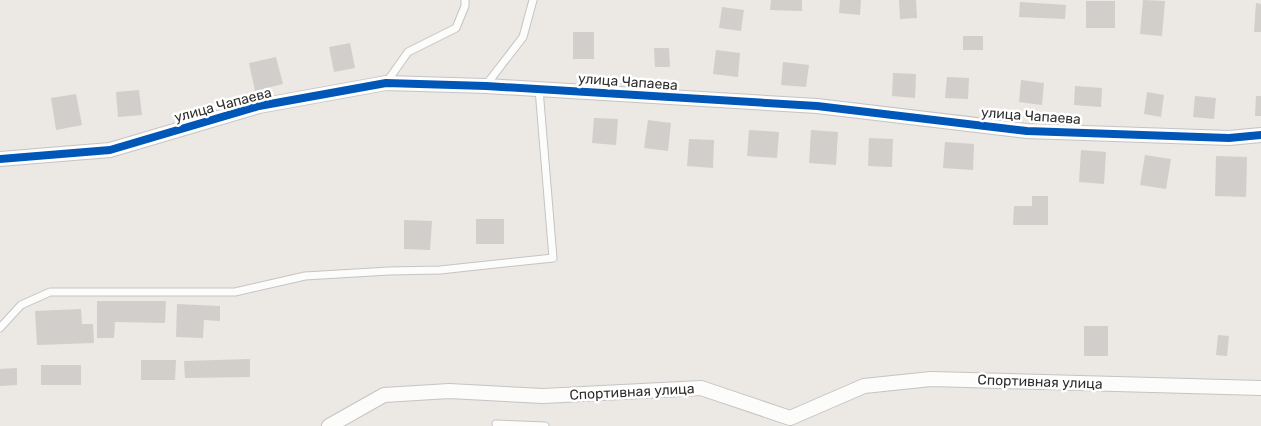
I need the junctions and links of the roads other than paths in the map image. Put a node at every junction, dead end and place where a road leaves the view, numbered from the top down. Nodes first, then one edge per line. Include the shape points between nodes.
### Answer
1 (465, 0) edge
2 (533, 0) edge
3 (386, 83) junction
4 (486, 86) junction
5 (539, 89) junction
6 (1261, 135) edge
7 (0, 159) edge
8 (0, 328) edge
9 (1261, 388) edge
10 (788, 422) edge
11 (496, 424) dead end
12 (329, 426) edge
13 (545, 426) edge

1 - 3 lane via 456,28 408,52
2 - 4 lane via 523,37
3 - 4 street, улица Чапаева
3 - 7 street, улица Чапаева via 259,106 110,150
4 - 5 street, улица Чапаева
5 - 6 street, улица Чапаева via 817,106 1027,131 1229,138
5 - 8 lane via 553,258 440,270 305,276 235,292 50,292 22,305
9 - 10 street, Спортивная улица via 931,379 864,386
10 - 12 street, Спортивная улица via 701,388 543,396 449,391 384,395
11 - 13 lane

